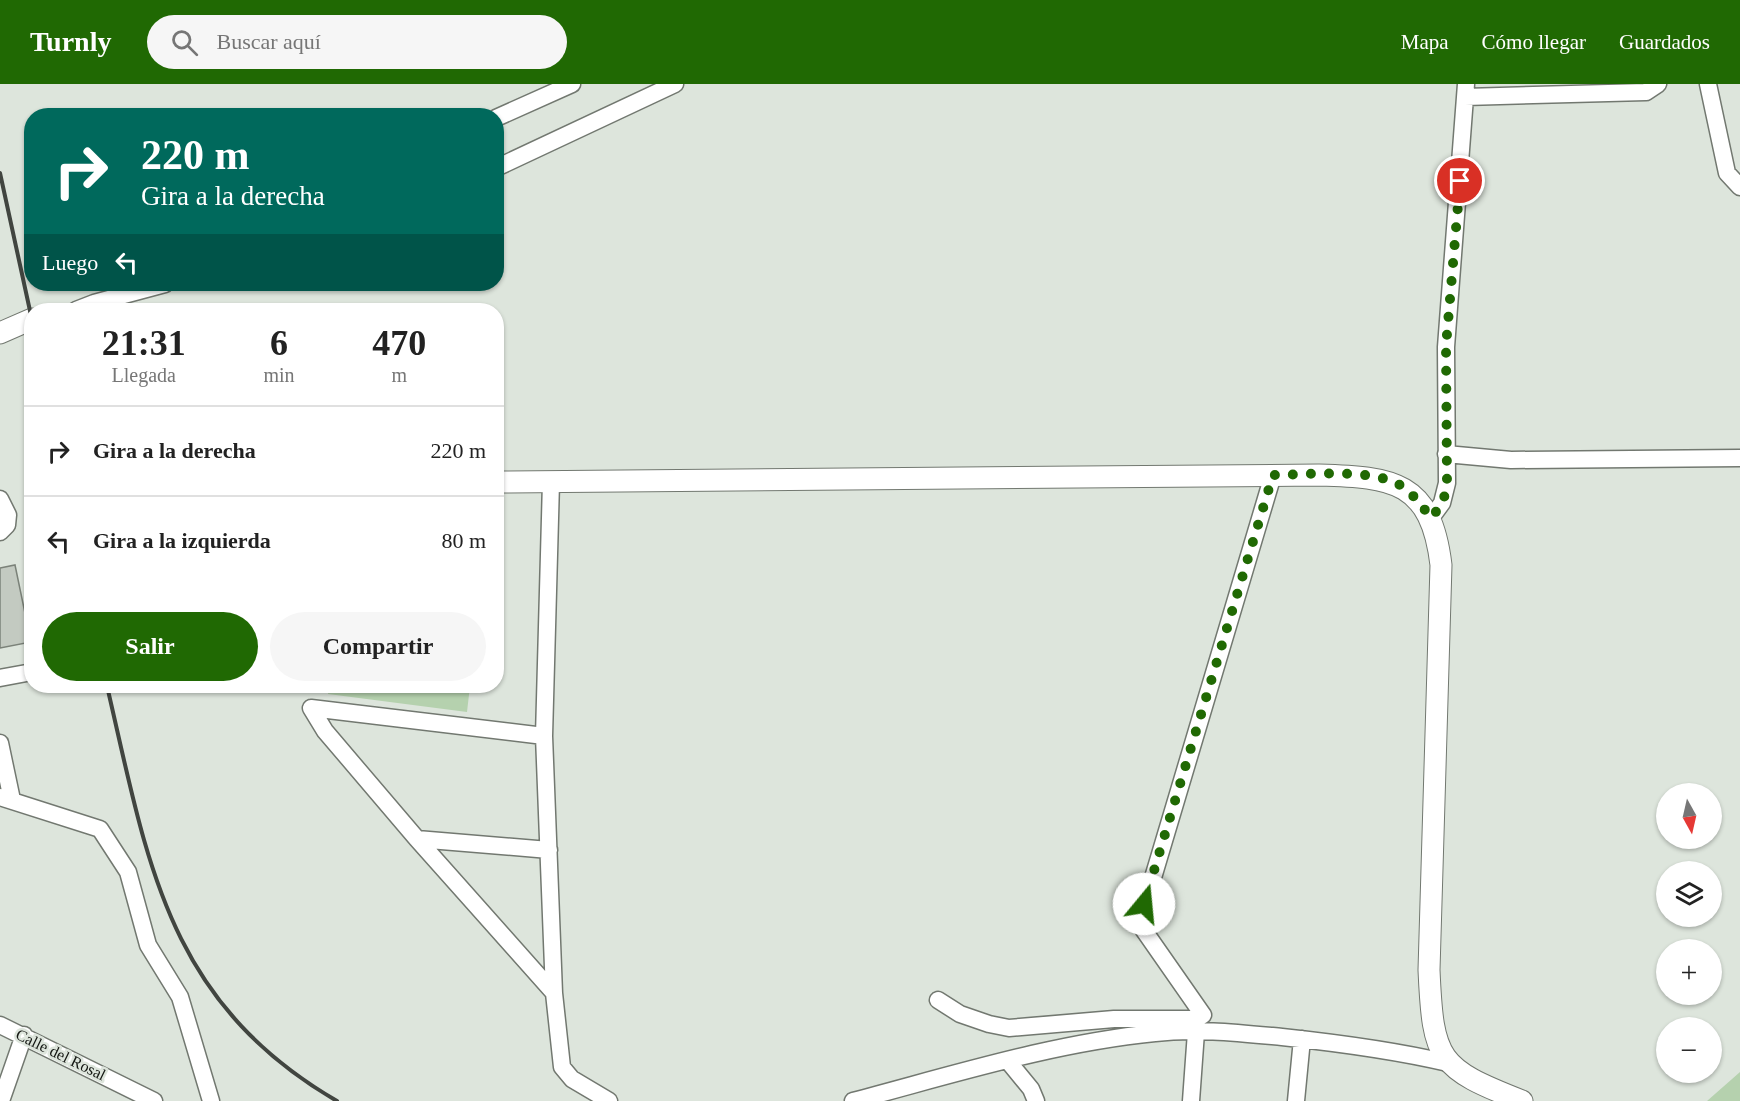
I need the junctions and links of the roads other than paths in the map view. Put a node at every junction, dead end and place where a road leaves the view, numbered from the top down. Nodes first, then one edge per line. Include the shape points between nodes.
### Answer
1 (572, 84) edge
2 (675, 84) edge
3 (1658, 84) edge
4 (1708, 84) edge
5 (1466, 90) edge
6 (504, 114) edge
7 (504, 164) edge
8 (1740, 187) edge
9 (139, 291) edge
10 (94, 303) edge
11 (24, 321) edge
12 (0, 330) edge
13 (1446, 454) junction
14 (1740, 458) edge
15 (1273, 475) junction
16 (504, 482) edge
17 (551, 482) junction
18 (0, 499) edge
19 (1431, 518) junction
20 (0, 532) edge
21 (24, 674) edge
22 (0, 678) edge
23 (544, 736) junction
24 (0, 743) edge
25 (6, 799) edge
26 (417, 839) junction
27 (549, 850) junction
28 (554, 993) junction
29 (938, 1000) dead end
30 (0, 1025) edge
31 (1196, 1032) junction
32 (24, 1035) junction
33 (1302, 1039) junction
34 (1008, 1061) junction
35 (1448, 1063) junction
36 (1519, 1100) edge
37 (1, 1101) edge
38 (154, 1101) edge
39 (211, 1101) edge
40 (609, 1101) edge
41 (853, 1101) edge
42 (1036, 1101) edge
43 (1191, 1101) edge
44 (1296, 1101) edge

1 - 6 street
2 - 7 street
3 - 5 street via 1646,92
4 - 8 street via 1727,173
5 - 13 street via 1446,346
9 - 10 street
11 - 12 main road
13 - 14 street via 1510,460
13 - 19 street via 1443,503
15 - 17 main road
15 - 19 main road via 1382,479 1401,486
15 - 29 street via 1141,918 1143,929 1203,1015 1190,1020 1114,1019 1009,1028 960,1014
16 - 17 main road
17 - 23 street
18 - 20 street via 8,515 7,525
19 - 35 main road via 1441,565 1431,1021
21 - 22 street
23 - 26 street via 311,708
23 - 27 street
24 - 25 street
25 - 39 street via 100,829 128,873 148,945 180,997
26 - 27 street
26 - 28 street
27 - 28 street
28 - 40 street via 562,1066 572,1079
30 - 32 street, Calle del Rosal
31 - 33 street
31 - 34 street via 1157,1032 1101,1040
31 - 43 street
32 - 37 street
32 - 38 street, Calle del Rosal
33 - 35 street
33 - 44 street
34 - 41 street
34 - 42 street
35 - 36 main road via 1467,1078

